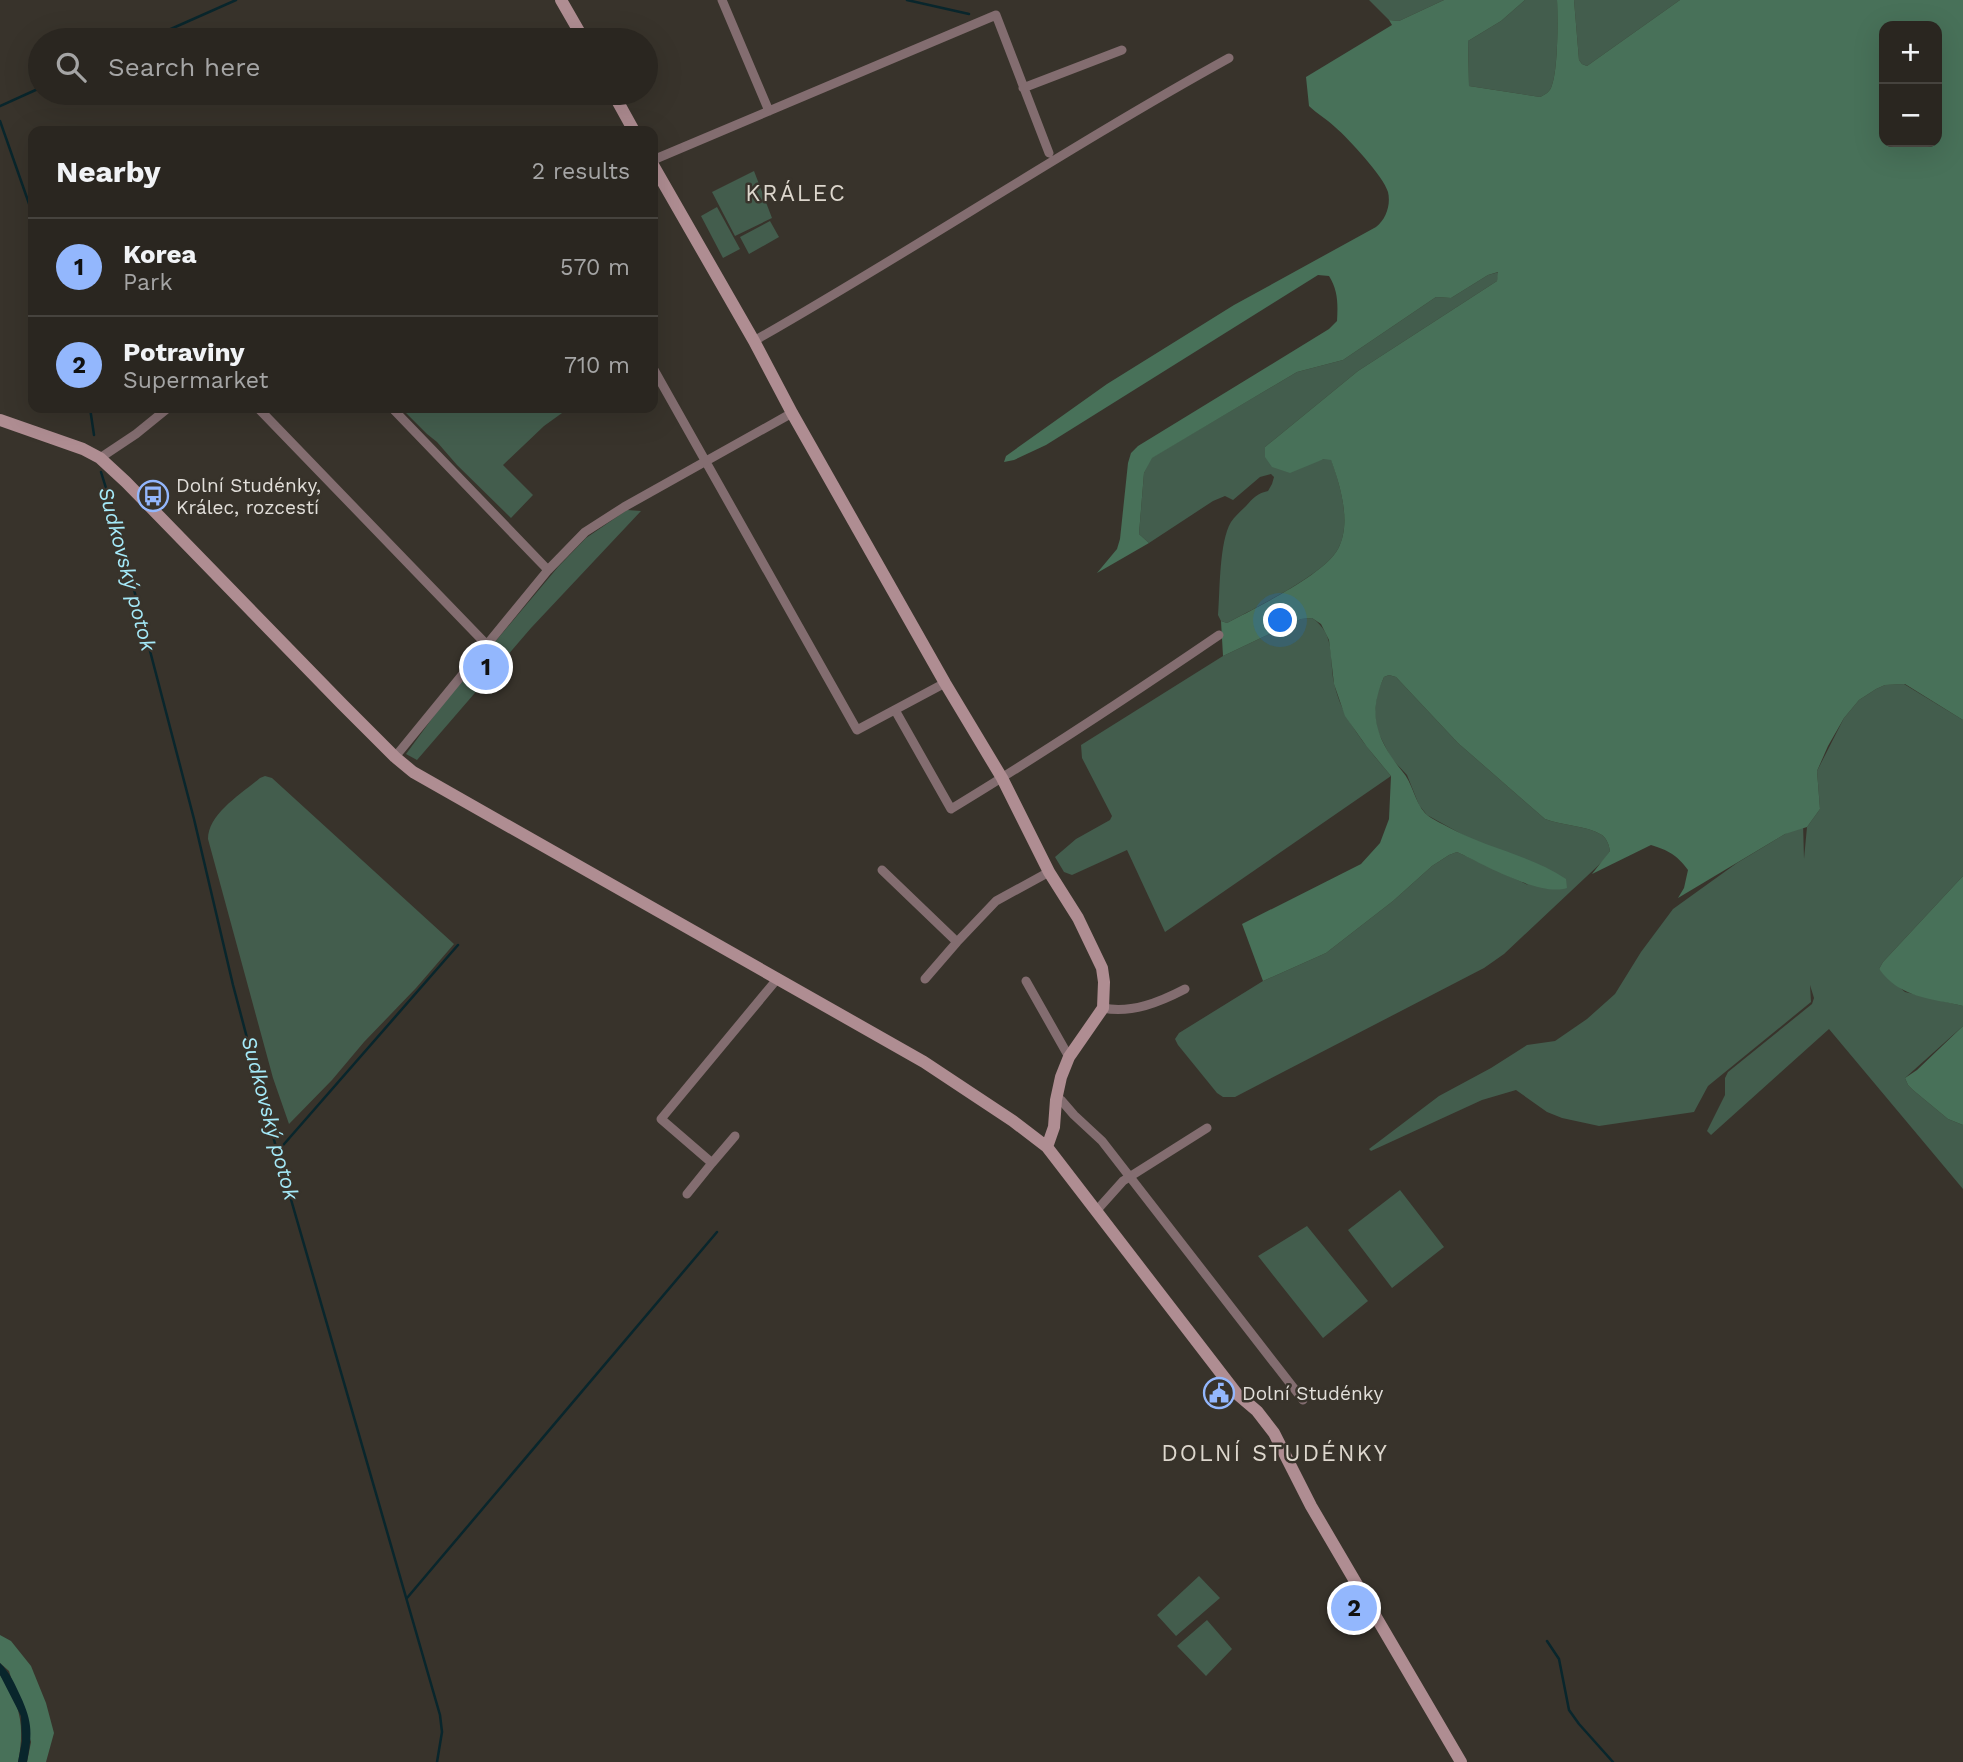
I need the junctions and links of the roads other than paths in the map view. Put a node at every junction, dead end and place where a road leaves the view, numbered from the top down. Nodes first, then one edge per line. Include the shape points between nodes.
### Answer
1 (561, 0) edge
2 (722, 0) edge
3 (577, 28) edge
4 (1122, 50) dead end
5 (1229, 58) dead end
6 (1023, 88) junction
7 (620, 105) edge
8 (769, 111) junction
9 (631, 126) edge
10 (1049, 153) dead end
11 (658, 158) edge
12 (658, 174) edge
13 (754, 341) junction
14 (658, 377) edge
15 (162, 413) edge
16 (263, 413) edge
17 (397, 413) edge
18 (792, 413) junction
19 (0, 420) edge
20 (100, 458) junction
21 (706, 462) junction
22 (548, 570) junction
23 (1219, 635) dead end
24 (486, 644) junction
25 (945, 683) junction
26 (895, 710) junction
27 (395, 757) junction
28 (1002, 778) junction
29 (882, 870) dead end
30 (1049, 872) junction
31 (957, 942) junction
32 (778, 978) junction
33 (925, 979) dead end
34 (1026, 981) dead end
35 (1185, 989) dead end
36 (1103, 1008) junction
37 (1069, 1057) junction
38 (1056, 1100) junction
39 (1207, 1128) dead end
40 (735, 1136) dead end
41 (1047, 1147) junction
42 (712, 1163) junction
43 (1130, 1176) junction
44 (687, 1194) dead end
45 (1097, 1210) junction
46 (1303, 1400) dead end
47 (1461, 1762) edge

1 - 3 street
2 - 8 street
4 - 6 street
5 - 13 street
6 - 8 street via 996,15
6 - 10 street
7 - 9 street
8 - 11 street
12 - 13 street
13 - 18 street
14 - 21 street
15 - 20 street
16 - 24 street
17 - 22 street
18 - 21 street
18 - 25 street
19 - 20 street
20 - 27 street
21 - 22 street via 585,532
21 - 26 street via 857,730
22 - 24 street
23 - 28 street
24 - 27 street
25 - 26 street
25 - 28 street
26 - 28 street via 951,809
27 - 32 street via 412,772
28 - 30 street
29 - 31 street
30 - 31 street via 996,901
30 - 36 street via 1102,968
31 - 33 street
32 - 41 street via 924,1062
32 - 42 street via 661,1119
34 - 37 street
35 - 36 street via 1135,1008
36 - 37 street
37 - 38 street
38 - 41 street
38 - 43 street via 1064,1102 1102,1141
39 - 43 street
40 - 42 street
41 - 45 street
42 - 44 street
43 - 45 street
43 - 46 street
45 - 47 street via 1237,1394 1274,1433 1311,1506

